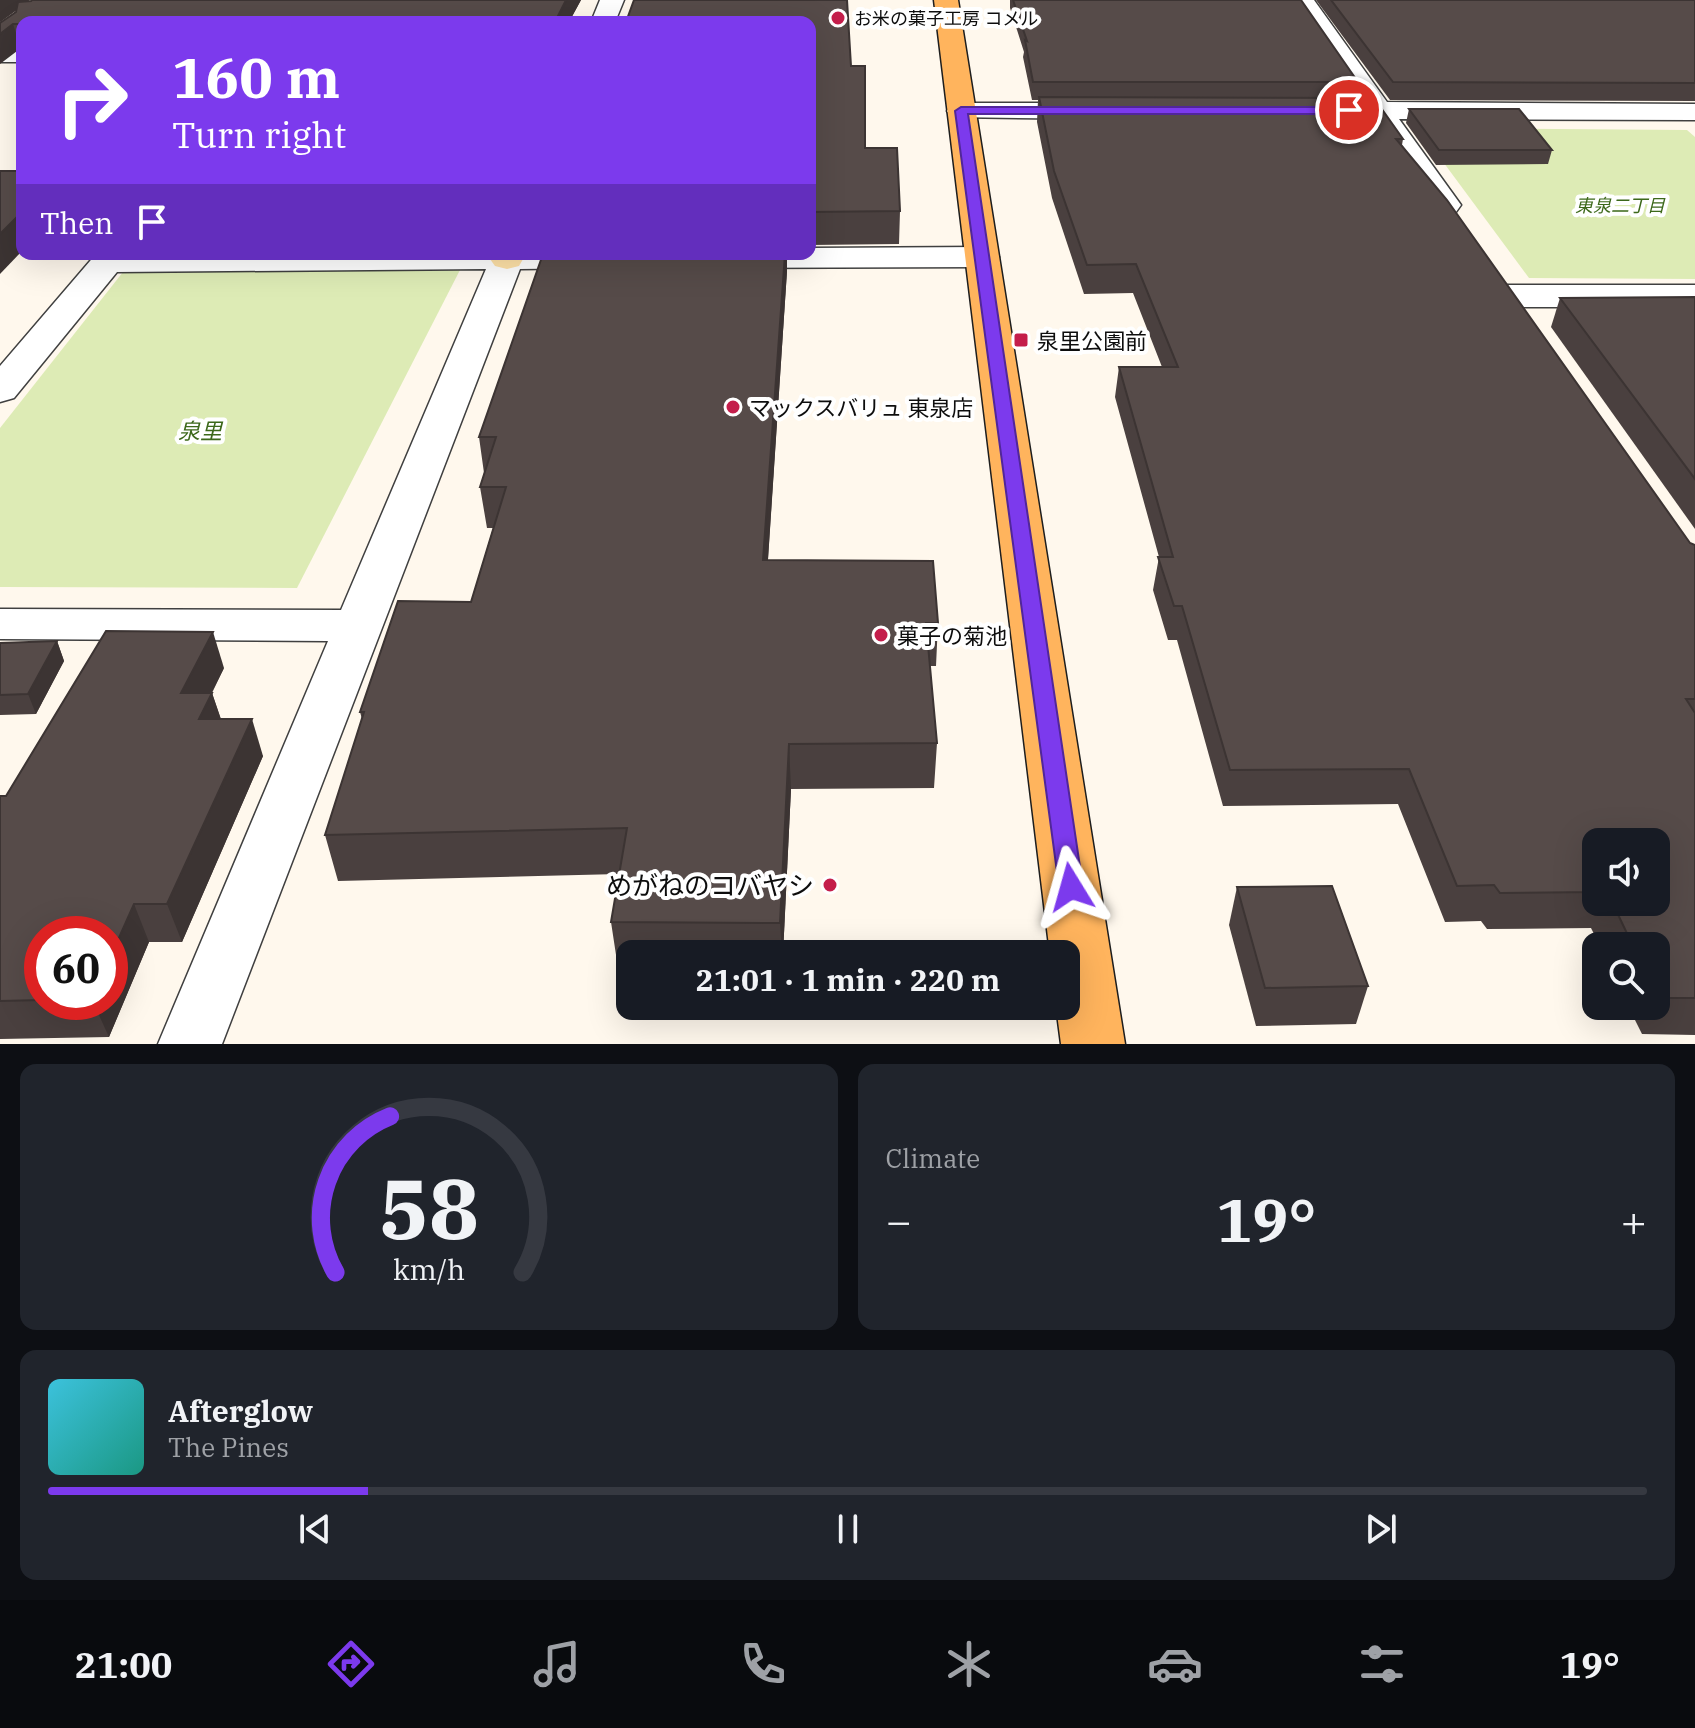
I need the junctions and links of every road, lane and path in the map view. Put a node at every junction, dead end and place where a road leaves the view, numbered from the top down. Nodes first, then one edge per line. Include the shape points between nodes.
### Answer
1 (946, 0) edge
2 (1302, 0) edge
3 (1301, 110) edge
4 (1379, 110) junction
5 (961, 111) junction
6 (1131, 111) edge
7 (1695, 113) edge
8 (1465, 234) edge
9 (982, 257) junction
10 (816, 258) edge
11 (109, 260) edge
12 (506, 260) edge
13 (1695, 296) edge
14 (1534, 334) edge
15 (0, 390) edge
16 (0, 624) edge
17 (359, 626) junction
18 (190, 1044) edge
19 (1093, 1044) edge

1 - 5 main road
2 - 4 street
3 - 4 street
4 - 7 street
4 - 8 street
5 - 6 street
5 - 9 main road
9 - 10 street
9 - 19 main road
11 - 15 street
12 - 17 street
13 - 14 street via 1499,284
16 - 17 street
17 - 18 street

